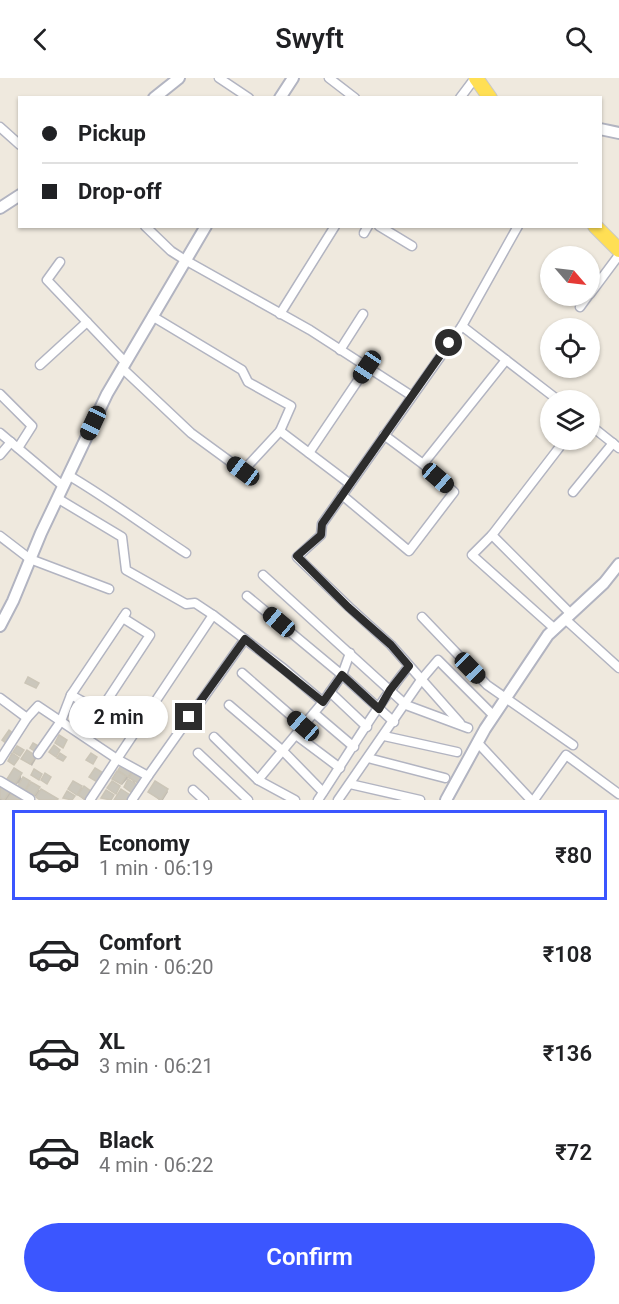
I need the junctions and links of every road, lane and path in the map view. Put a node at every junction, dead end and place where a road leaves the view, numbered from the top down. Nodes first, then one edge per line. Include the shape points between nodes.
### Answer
1 (180, 78) edge
2 (219, 78) edge
3 (293, 78) edge
4 (329, 78) edge
5 (475, 78) edge
6 (485, 78) edge
7 (156, 96) edge
8 (246, 96) edge
9 (281, 96) edge
10 (354, 96) edge
11 (462, 96) edge
12 (488, 96) edge
13 (498, 96) edge
14 (0, 127) edge
15 (602, 129) edge
16 (619, 133) edge
17 (18, 143) edge
18 (18, 196) edge
19 (0, 208) edge
20 (602, 222) edge
21 (147, 228) edge
22 (205, 228) edge
23 (333, 228) edge
24 (382, 228) edge
25 (517, 228) edge
26 (598, 228) edge
27 (619, 239) edge
28 (412, 246) dead end
29 (619, 250) edge
30 (619, 255) edge
31 (185, 260) junction
32 (60, 262) dead end
33 (600, 280) edge
34 (280, 314) junction
35 (363, 314) dead end
36 (152, 316) junction
37 (87, 321) junction
38 (462, 326) junction
39 (340, 350) junction
40 (506, 360) junction
41 (40, 365) dead end
42 (124, 365) junction
43 (367, 367) junction
44 (545, 390) edge
45 (0, 394) edge
46 (412, 396) junction
47 (280, 430) junction
48 (0, 433) edge
49 (600, 433) edge
50 (384, 435) junction
51 (14, 445) junction
52 (616, 446) edge
53 (557, 450) edge
54 (309, 453) junction
55 (0, 455) edge
56 (423, 464) junction
57 (68, 475) junction
58 (350, 484) junction
59 (63, 486) junction
60 (573, 492) dead end
61 (342, 495) junction
62 (57, 498) junction
63 (492, 535) junction
64 (0, 536) edge
65 (186, 553) dead end
66 (30, 559) junction
67 (618, 566) edge
68 (264, 575) dead end
69 (109, 589) dead end
70 (247, 596) dead end
71 (3, 613) edge
72 (213, 615) junction
73 (422, 617) dead end
74 (568, 617) junction
75 (0, 626) edge
76 (555, 629) junction
77 (245, 639) junction
78 (350, 653) junction
79 (409, 666) junction
80 (619, 668) edge
81 (242, 673) dead end
82 (342, 675) junction
83 (421, 680) junction
84 (390, 690) junction
85 (330, 692) junction
86 (71, 695) junction
87 (0, 698) edge
88 (505, 699) junction
89 (323, 702) junction
90 (229, 705) dead end
91 (406, 705) junction
92 (379, 709) junction
93 (314, 713) junction
94 (494, 717) junction
95 (27, 718) junction
96 (61, 721) junction
97 (393, 722) junction
98 (303, 726) junction
99 (367, 727) junction
100 (296, 735) junction
101 (384, 736) junction
102 (213, 737) dead end
103 (478, 743) junction
104 (573, 745) dead end
105 (354, 747) junction
106 (283, 751) junction
107 (457, 752) dead end
108 (198, 753) dead end
109 (38, 754) dead end
110 (368, 758) junction
111 (0, 759) edge
112 (117, 759) junction
113 (340, 768) junction
114 (148, 776) junction
115 (445, 778) dead end
116 (258, 780) junction
117 (0, 781) edge
118 (350, 784) junction
119 (193, 790) dead end
120 (619, 794) edge
121 (321, 796) edge
122 (30, 799) edge
123 (90, 800) edge
124 (132, 800) edge
125 (204, 800) edge
126 (248, 800) edge
127 (296, 800) edge
128 (338, 800) edge
129 (420, 800) edge
130 (446, 800) edge
131 (532, 800) edge

1 - 7 street
2 - 8 street
3 - 9 street
4 - 10 street
5 - 11 street
5 - 12 main road
6 - 13 main road
14 - 17 street
15 - 16 street
18 - 19 street
20 - 27 main road
21 - 31 street
22 - 31 street
23 - 34 street
24 - 28 street
25 - 38 street
26 - 29 main road
30 - 33 street
31 - 34 street
31 - 36 street
32 - 37 street via 47,280
34 - 39 street
35 - 39 street
36 - 42 street
36 - 47 street via 242,370 248,382 291,406
37 - 41 street
37 - 42 street
38 - 40 street
38 - 46 street
39 - 43 street
40 - 44 street
40 - 56 street
42 - 47 street via 191,433 243,471
42 - 57 street
43 - 46 street
43 - 54 street
45 - 51 street via 32,426
46 - 50 street
47 - 54 street
48 - 51 street
49 - 52 street
50 - 56 street
50 - 58 street
51 - 55 street
51 - 59 street
52 - 60 street
53 - 63 street
54 - 58 street
56 - 61 street via 454,492 409,551
57 - 59 street
57 - 65 street
58 - 61 street
59 - 62 street
61 - 79 street via 322,524 321,535 297,556
62 - 66 street
62 - 72 street via 122,537 126,570
63 - 74 street
63 - 76 street via 472,555
64 - 66 street
66 - 69 street
66 - 71 street
67 - 74 street
68 - 78 street
70 - 82 street
71 - 75 street
72 - 77 street
72 - 112 street
73 - 88 street
74 - 76 street
74 - 80 street
76 - 88 street
77 - 89 street
77 - 114 street
78 - 82 street
78 - 84 street
79 - 83 street
79 - 84 street
81 - 98 street
82 - 85 street
82 - 92 street
83 - 91 street
83 - 91 street via 464,726
83 - 94 street via 438,660
84 - 91 street
84 - 92 street
85 - 89 street
85 - 99 street
86 - 86 street via 124,616 150,635 100,711
86 - 96 street
87 - 95 street
88 - 94 street
88 - 104 street
89 - 93 street
90 - 106 street
91 - 97 street
92 - 97 street
92 - 99 street
93 - 98 street
93 - 105 street
94 - 103 street
95 - 96 street via 38,706
95 - 111 street
96 - 109 street
96 - 112 street
97 - 101 street
98 - 100 street
99 - 105 street
100 - 106 street
100 - 113 street
101 - 107 street
101 - 110 street
102 - 116 street
103 - 130 street
103 - 131 street
105 - 113 street
106 - 116 street
106 - 121 street
108 - 126 street
110 - 115 street
110 - 118 street
112 - 114 street
112 - 123 street
113 - 121 street
114 - 124 street
116 - 127 street
117 - 122 street
118 - 128 street
118 - 129 street
119 - 125 street
120 - 131 street via 566,755

